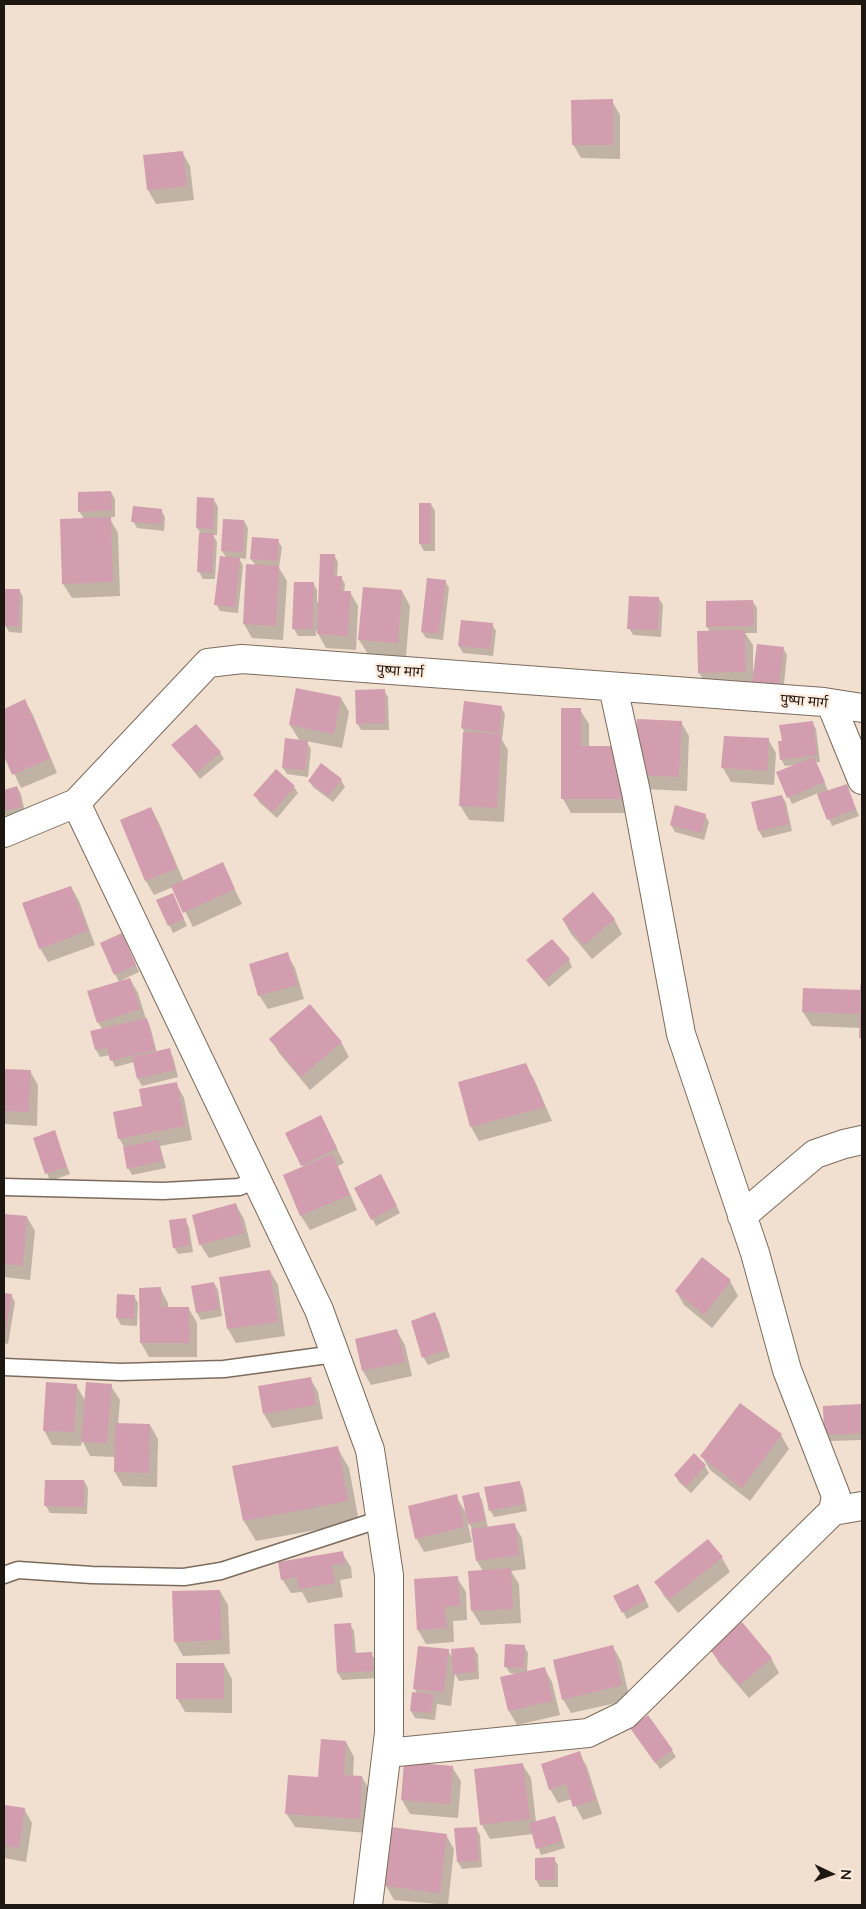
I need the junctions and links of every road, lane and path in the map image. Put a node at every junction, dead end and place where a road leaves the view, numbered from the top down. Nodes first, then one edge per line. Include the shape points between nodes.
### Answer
1 (613, 687) junction
2 (831, 704) junction
3 (862, 708) edge
4 (862, 780) edge
5 (76, 803) junction
6 (4, 833) edge
7 (862, 1140) edge
8 (256, 1180) junction
9 (4, 1187) edge
10 (742, 1216) junction
11 (335, 1354) junction
12 (4, 1367) edge
13 (862, 1506) edge
14 (834, 1511) junction
15 (381, 1519) junction
16 (4, 1575) edge
17 (387, 1753) junction
18 (368, 1905) edge

1 - 2 street, पुष्पा मार्ग
1 - 5 street, पुष्पा मार्ग via 242,660 208,663
1 - 10 street via 681,1034
2 - 3 street, पुष्पा मार्ग
2 - 4 street
5 - 6 street, पुष्पा मार्ग
5 - 8 street
7 - 10 street via 814,1154
8 - 9 lane via 239,1188 163,1191
8 - 11 street via 319,1310
10 - 14 street via 787,1370 836,1496
11 - 12 lane via 224,1369 121,1372
11 - 15 street via 370,1450
13 - 14 street
14 - 17 street via 625,1715 588,1733
15 - 16 lane via 221,1572 184,1577 18,1570
15 - 17 street via 390,1575
17 - 18 street

